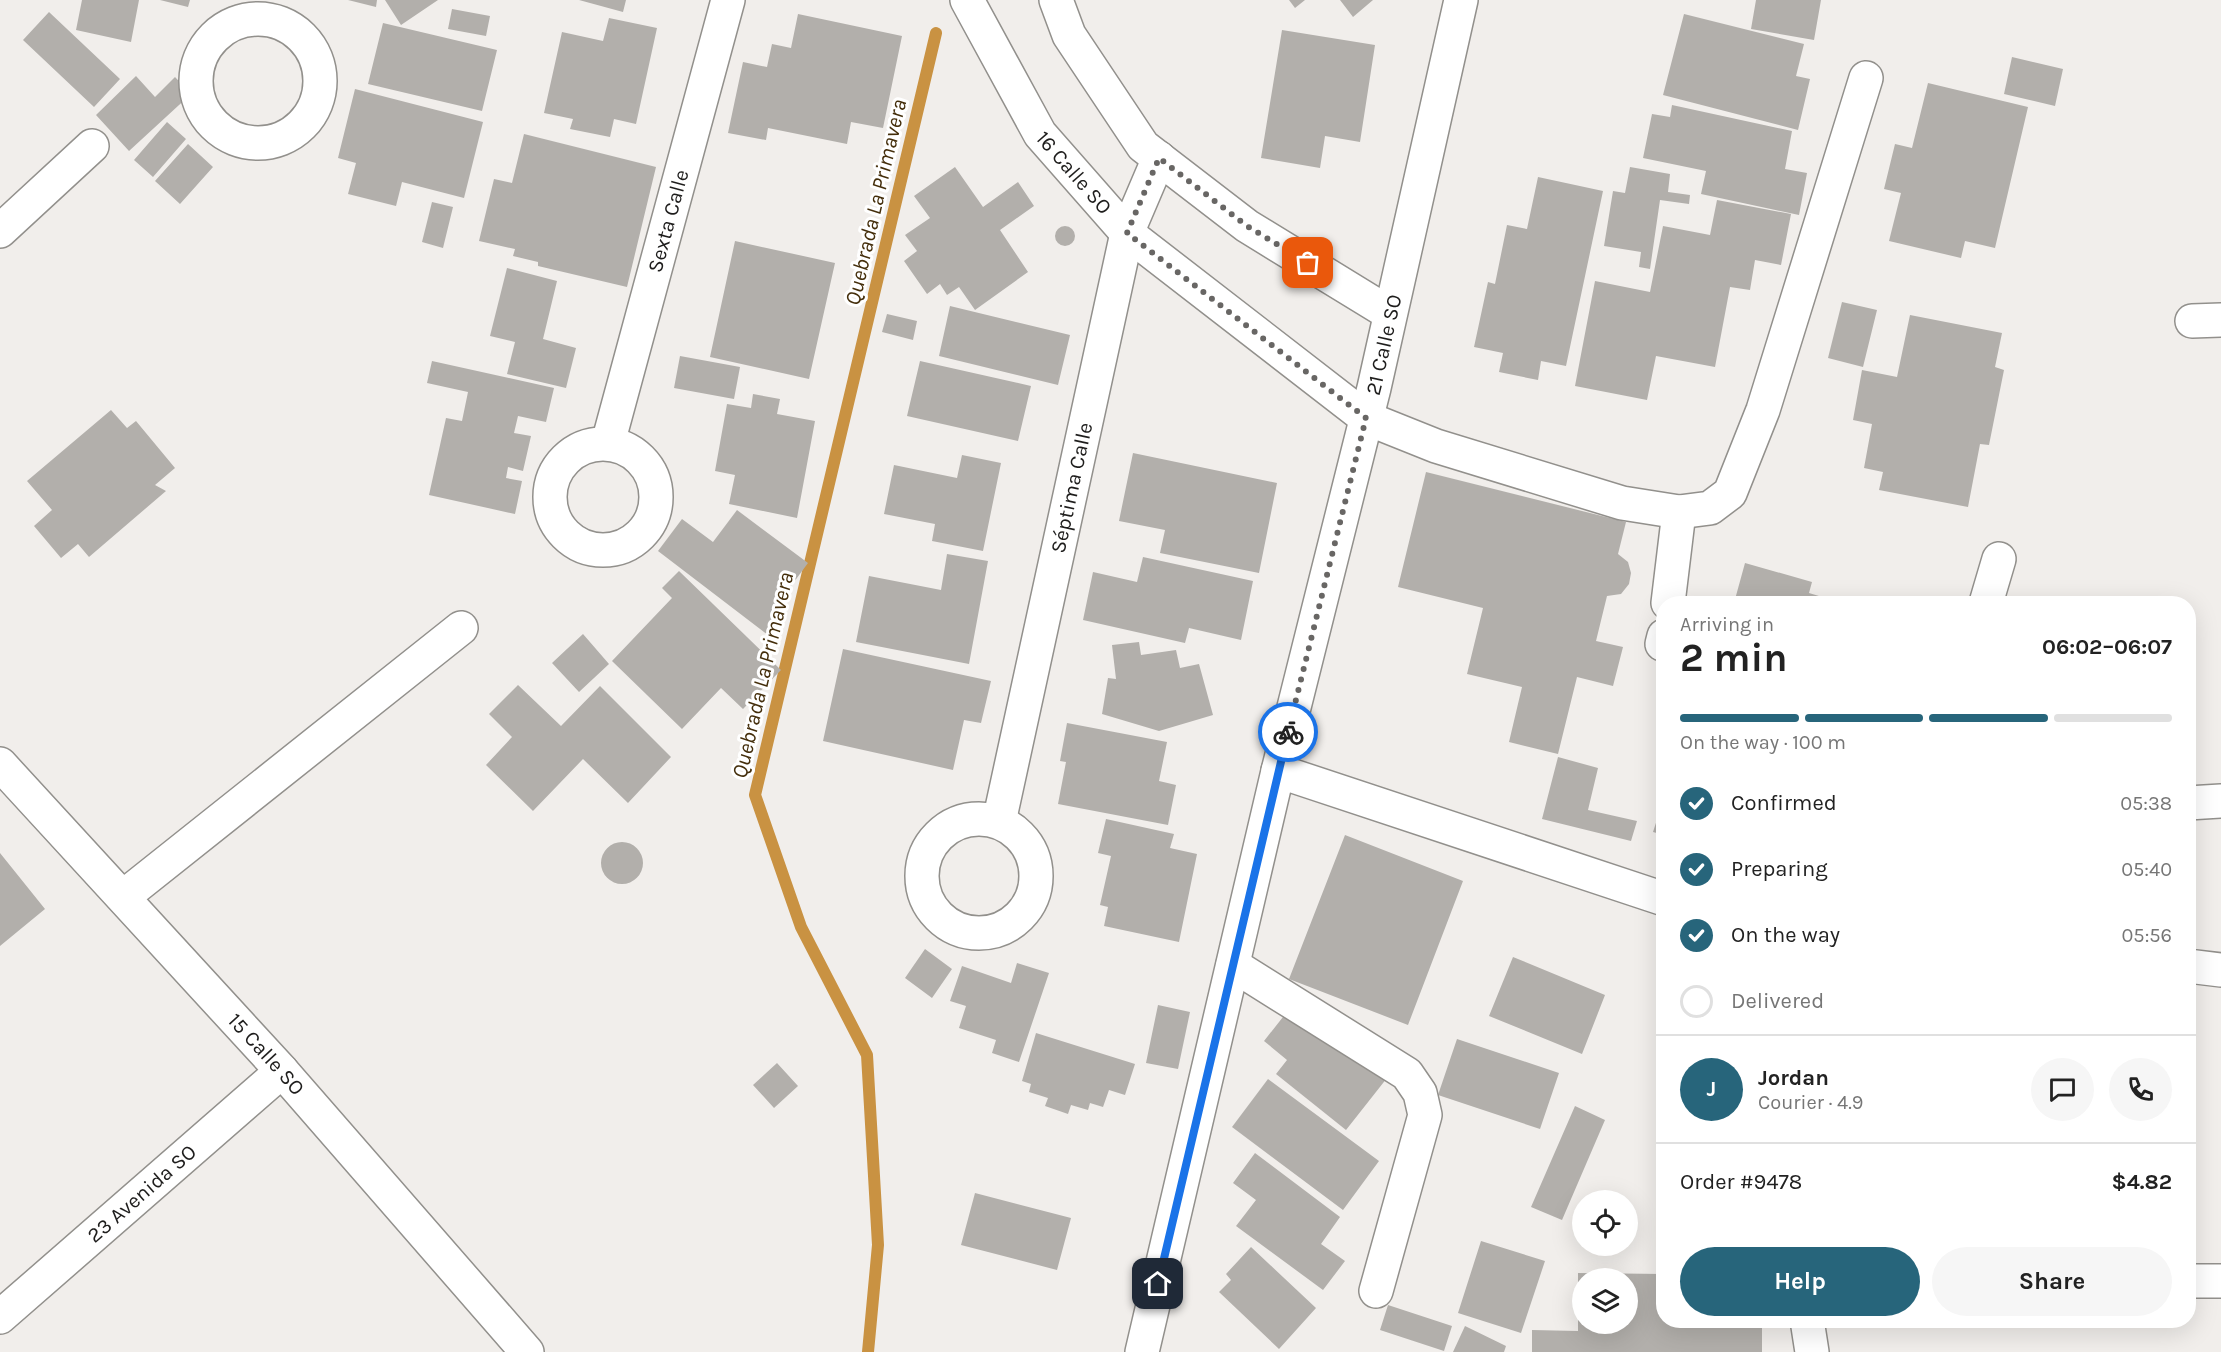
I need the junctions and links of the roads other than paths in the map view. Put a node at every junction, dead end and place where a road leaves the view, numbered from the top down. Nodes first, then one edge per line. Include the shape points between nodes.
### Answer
1 (728, 0) edge
2 (967, 0) edge
3 (1056, 0) edge
4 (1461, 0) edge
5 (1866, 78) dead end
6 (93, 146) dead end
7 (1159, 158) junction
8 (0, 231) edge
9 (1127, 233) junction
10 (1389, 314) junction
11 (1366, 418) junction
12 (608, 443) dead end
13 (1679, 512) junction
14 (2000, 559) dead end
15 (1669, 596) edge
16 (1988, 596) edge
17 (461, 628) dead end
18 (1, 765) edge
19 (1278, 771) junction
20 (2221, 801) edge
21 (2196, 803) edge
22 (999, 822) dead end
23 (1656, 896) edge
24 (123, 897) junction
25 (1233, 965) junction
26 (2196, 967) edge
27 (2221, 970) edge
28 (282, 1071) junction
29 (2196, 1281) edge
30 (2221, 1281) edge
31 (1376, 1291) dead end
32 (0, 1317) edge
33 (1808, 1328) edge
34 (527, 1352) edge
35 (1142, 1352) edge
36 (1812, 1352) edge

1 - 12 street, Sexta Calle
2 - 9 street, 16 Calle SO via 1040,134
3 - 7 street via 1069,34 1143,146
4 - 10 street, 21 Calle SO
5 - 13 street, 16 Calle SO via 1763,410 1730,493 1710,508
6 - 8 street
7 - 9 street, Séptima Calle
7 - 10 street via 1247,226
9 - 11 street, 16 Calle SO
9 - 22 street, Séptima Calle
10 - 11 street, 21 Calle SO
11 - 13 street, 16 Calle SO via 1436,446 1622,503
11 - 19 street, 21 Calle SO
13 - 15 street
14 - 16 street
17 - 24 street
18 - 24 street, 15 Calle SO
19 - 23 street
19 - 25 street, 21 Calle SO
20 - 21 street
24 - 28 street, 15 Calle SO
25 - 31 street via 1407,1074 1420,1093 1425,1115
25 - 35 street, 21 Calle SO
26 - 27 street
28 - 32 street, 23 Avenida SO
28 - 34 street, 15 Calle SO
29 - 30 street
33 - 36 street

